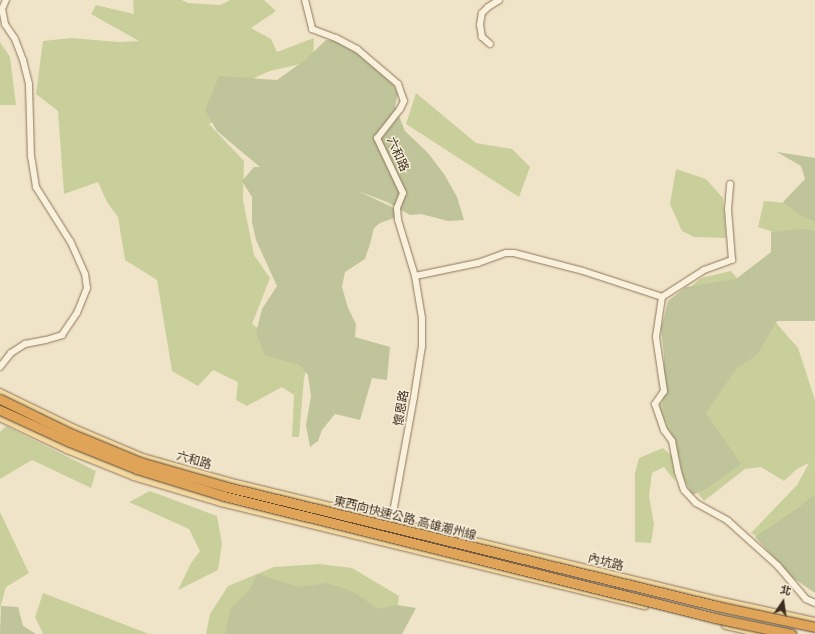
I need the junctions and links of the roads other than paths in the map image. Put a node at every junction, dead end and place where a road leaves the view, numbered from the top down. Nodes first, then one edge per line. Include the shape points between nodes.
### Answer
1 (6, 0) edge
2 (305, 0) edge
3 (499, 0) edge
4 (490, 44) dead end
5 (730, 184) dead end
6 (415, 276) junction
7 (662, 297) junction
8 (0, 367) edge
9 (0, 393) edge
10 (0, 398) edge
11 (0, 410) edge
12 (0, 417) edge
13 (391, 522) junction
14 (387, 542) junction
15 (815, 603) edge
16 (815, 622) edge
17 (815, 627) edge
18 (766, 634) edge
19 (790, 634) edge

1 - 8 street via 2,9 5,24 17,46 29,84 31,157 36,187 70,241 85,274 87,288 78,313 62,335 25,344 11,352
2 - 6 street, 六和路 via 312,29 358,49 398,84 404,101 377,138 403,193 397,208 398,220
3 - 4 street via 482,13 482,37
5 - 7 street via 728,209 732,260 704,270
6 - 7 street via 514,253 583,271
6 - 13 street, 懷恩路 via 422,318 422,346
7 - 15 street via 656,337 664,391 655,404 664,430 672,441 684,490 696,503 733,526 778,566 806,598
9 - 13 main road, 六和路 via 74,429 143,458
10 - 17 highway, 東西向快速公路 高雄潮州線, bridge via 72,434 140,462 235,488 618,582
11 - 19 highway, 東西向快速公路 高雄潮州線, bridge via 137,469 224,496 715,618
12 - 14 main road via 67,449 134,476 221,502
13 - 14 street, 懷恩路
13 - 16 main road, 內坑路
14 - 18 main road

